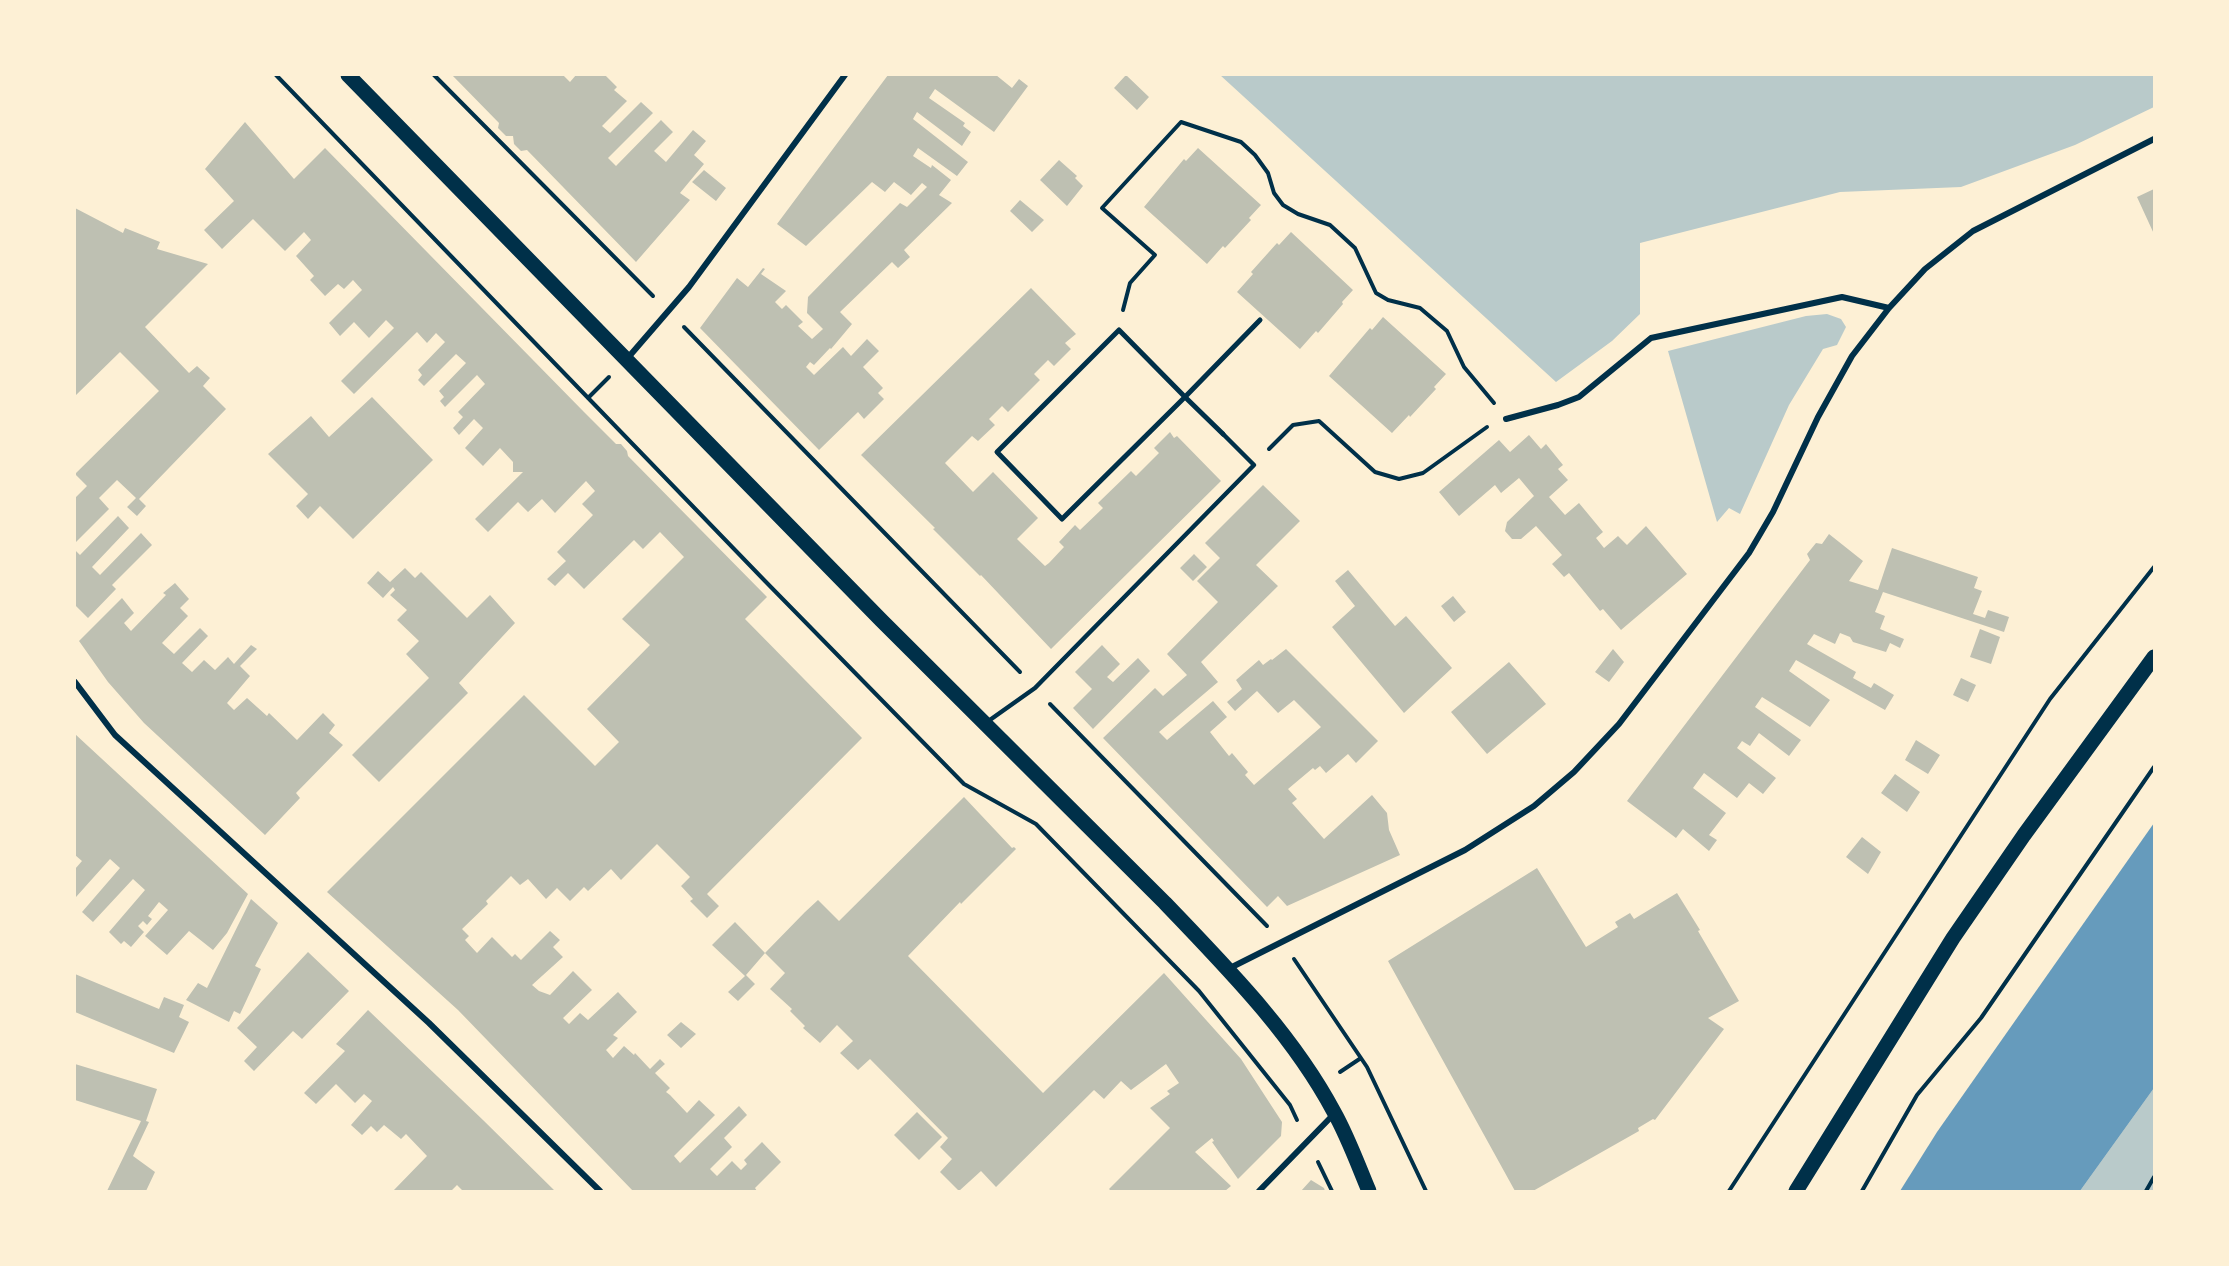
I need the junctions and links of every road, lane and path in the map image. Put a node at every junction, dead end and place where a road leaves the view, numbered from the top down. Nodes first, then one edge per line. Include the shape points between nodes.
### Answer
1 (276, 75) edge
2 (348, 75) edge
3 (434, 75) edge
4 (845, 75) edge
5 (2154, 139) edge
6 (1889, 308) junction
7 (668, 311) junction
8 (1260, 320) dead end
9 (1119, 330) junction
10 (626, 360) junction
11 (1185, 397) junction
12 (1506, 418) junction
13 (1223, 434) joint
14 (1254, 465) junction
15 (2154, 567) edge
16 (2154, 657) edge
17 (75, 682) edge
18 (1035, 688) junction
19 (985, 724) junction
20 (2154, 767) edge
21 (1282, 941) junction
22 (1227, 969) junction
23 (1290, 1105) dead end
24 (1335, 1113) junction
25 (2154, 1178) edge
26 (600, 1191) edge
27 (1259, 1191) edge
28 (1369, 1191) edge
29 (1426, 1191) edge
30 (1728, 1191) edge
31 (1796, 1191) edge
32 (1862, 1191) edge
33 (2146, 1191) edge

1 - 23 path via 964,784 1036,824 1199,991
2 - 10 main road
3 - 7 path
4 - 7 street
5 - 6 street via 1973,231 1925,269
6 - 12 street via 1842,297 1651,338 1579,397
6 - 21 street via 1852,356 1749,553 1619,724 1583,763 1534,806 1465,850
7 - 10 street
7 - 18 path
8 - 11 street
9 - 11 street
9 - 11 street via 997,452 1062,519
9 - 12 path via 1130,283 1155,255 1102,208 1181,122 1241,142 1268,173 1274,193 1283,205 1330,225 1355,248 1376,292 1388,300 1420,308 1448,331 1464,367
10 - 19 main road
11 - 13 street
12 - 14 path via 1493,423 1423,473 1399,479 1375,472 1319,421 1293,425
13 - 14 lane
14 - 18 lane
15 - 30 path via 2050,699
16 - 31 main road via 1953,938
17 - 26 street via 115,735 429,1023
18 - 19 lane
18 - 21 path
19 - 22 main road
20 - 32 path via 1981,1017 1917,1095
21 - 22 street
21 - 29 path via 1367,1067
22 - 24 main road via 1311,1074
24 - 27 street
24 - 28 main road
25 - 33 path

